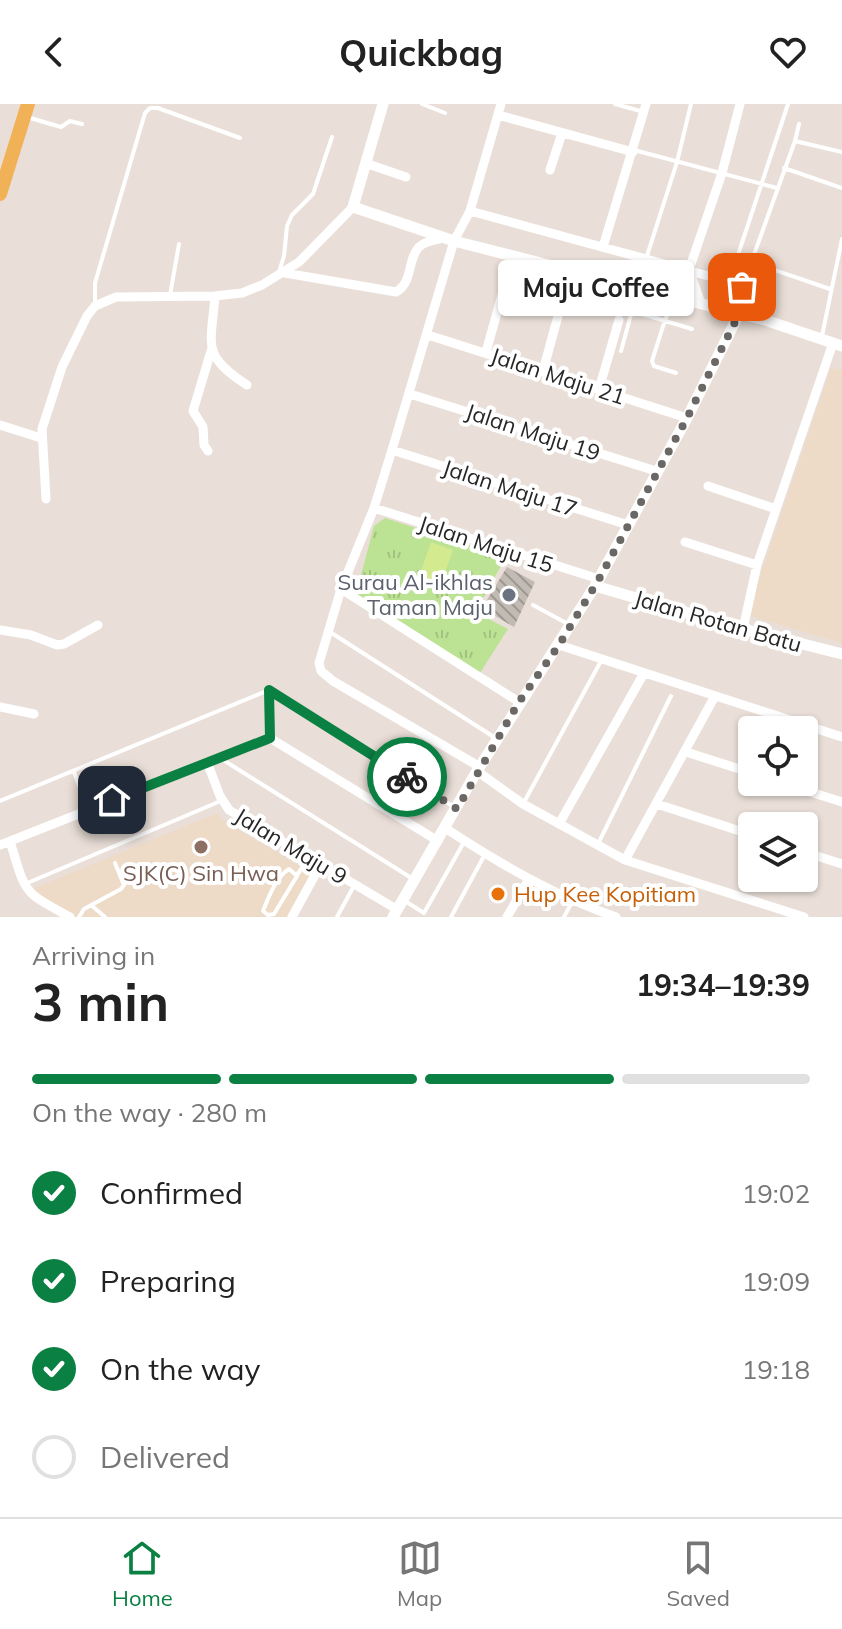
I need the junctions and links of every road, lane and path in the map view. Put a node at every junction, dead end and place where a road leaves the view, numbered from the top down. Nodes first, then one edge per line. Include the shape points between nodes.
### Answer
1 (383, 104) edge
2 (422, 104) edge
3 (501, 104) edge
4 (615, 104) edge
5 (691, 104) edge
6 (740, 104) edge
7 (788, 104) edge
8 (645, 108) edge
9 (26, 110) edge
10 (445, 113) dead end
11 (498, 115) junction
12 (82, 124) dead end
13 (799, 124) dead end
14 (562, 133) junction
15 (332, 137) dead end
16 (240, 138) dead end
17 (795, 141) junction
18 (633, 151) junction
19 (842, 152) edge
20 (6, 156) edge
21 (677, 162) junction
22 (365, 163) junction
23 (784, 168) junction
24 (550, 170) dead end
25 (722, 173) junction
26 (3, 176) edge
27 (406, 177) dead end
28 (763, 185) junction
29 (777, 188) junction
30 (842, 188) edge
31 (0, 194) edge
32 (353, 207) junction
33 (470, 211) junction
34 (450, 239) junction
35 (842, 239) edge
36 (179, 244) dead end
37 (603, 247) junction
38 (646, 259) junction
39 (751, 262) junction
40 (689, 270) junction
41 (281, 275) junction
42 (723, 280) joint
43 (505, 284) dead end
44 (830, 289) junction
45 (170, 295) junction
46 (215, 296) junction
47 (676, 297) junction
48 (701, 303) junction
49 (561, 305) dead end
50 (95, 306) junction
51 (736, 313) junction
52 (619, 320) dead end
53 (665, 320) junction
54 (692, 329) dead end
55 (428, 335) junction
56 (832, 343) edge
57 (211, 351) junction
58 (621, 351) dead end
59 (486, 352) junction
60 (543, 371) junction
61 (676, 373) dead end
62 (247, 385) dead end
63 (599, 389) junction
64 (410, 394) junction
65 (687, 418) junction
66 (0, 425) edge
67 (41, 438) junction
68 (392, 450) junction
69 (208, 451) dead end
70 (656, 471) junction
71 (708, 486) dead end
72 (46, 499) dead end
73 (374, 508) junction
74 (776, 509) junction
75 (628, 525) junction
76 (685, 542) dead end
77 (757, 565) junction
78 (597, 583) junction
79 (341, 589) junction
80 (533, 605) dead end
81 (98, 625) dead end
82 (570, 625) junction
83 (743, 629) junction
84 (0, 630) edge
85 (328, 630) junction
86 (559, 645) junction
87 (842, 654) edge
88 (603, 659) junction
89 (644, 673) junction
90 (269, 690) junction
91 (671, 696) dead end
92 (715, 696) junction
93 (519, 702) junction
94 (0, 707) edge
95 (34, 714) dead end
96 (842, 737) edge
97 (270, 738) junction
98 (497, 739) junction
99 (686, 752) junction
100 (218, 757) junction
101 (207, 762) junction
102 (478, 769) junction
103 (738, 769) edge
104 (74, 772) junction
105 (818, 794) edge
106 (223, 800) junction
107 (0, 801) edge
108 (842, 802) edge
109 (523, 804) junction
110 (657, 804) junction
111 (457, 809) junction
112 (88, 810) junction
113 (559, 824) junction
114 (445, 828) junction
115 (738, 830) edge
116 (438, 841) junction
117 (464, 841) junction
118 (5, 843) edge
119 (597, 845) junction
120 (485, 854) junction
121 (818, 856) edge
122 (309, 857) junction
123 (625, 860) junction
124 (115, 863) dead end
125 (321, 864) junction
126 (842, 864) edge
127 (297, 876) junction
128 (529, 879) junction
129 (415, 880) junction
130 (355, 884) junction
131 (23, 885) junction
132 (572, 902) junction
133 (91, 905) junction
134 (398, 909) edge
135 (422, 915) edge
136 (70, 917) edge
137 (79, 917) edge
138 (105, 917) edge
139 (292, 917) edge
140 (337, 917) edge
141 (451, 917) edge
142 (507, 917) edge
143 (564, 917) edge
144 (616, 917) edge
145 (804, 917) edge

1 - 22 street
2 - 10 lane
3 - 11 street
4 - 8 lane
5 - 21 lane
6 - 25 street
7 - 28 lane
8 - 18 street
9 - 12 lane via 61,127 70,121
9 - 20 main road
11 - 14 street
11 - 33 street
13 - 17 lane
14 - 18 street
14 - 24 street
15 - 41 lane via 313,194 287,226
16 - 50 lane via 158,108 145,113 95,283
17 - 19 lane
17 - 23 lane
18 - 21 lane
18 - 37 street
20 - 26 main road
21 - 25 lane
21 - 38 lane
22 - 27 street
22 - 32 street
23 - 29 lane
23 - 30 lane
25 - 28 lane
25 - 40 street
26 - 31 main road
28 - 29 lane
28 - 42 lane via 731,276
29 - 39 lane
32 - 34 street
32 - 41 street
33 - 34 street
33 - 37 street
34 - 41 street via 418,248 405,285 396,292
34 - 47 street
34 - 55 street
35 - 44 lane
36 - 45 lane
37 - 38 street
38 - 40 street
39 - 44 lane
39 - 51 lane
40 - 42 street
40 - 48 street
41 - 46 street via 242,293
43 - 59 street
44 - 56 lane
45 - 46 street
45 - 50 street via 116,297
46 - 57 street
47 - 48 street
47 - 53 lane
48 - 51 street
49 - 60 street
50 - 67 street via 62,367
51 - 56 street
51 - 65 street
52 - 63 street
53 - 54 lane
53 - 58 lane via 632,311
53 - 61 lane via 652,364
55 - 59 street, Jalan Maju 21
55 - 64 street
56 - 74 street
57 - 62 street
57 - 69 street via 193,411
59 - 60 street, Jalan Maju 21
60 - 63 street, Jalan Maju 21
63 - 65 street, Jalan Maju 21
64 - 68 street
64 - 70 street, Jalan Maju 19
65 - 70 street
66 - 67 street
67 - 72 street
68 - 73 street
68 - 75 street, Jalan Maju 17
70 - 75 street
71 - 74 street
73 - 78 street, Jalan Maju 15
73 - 79 street
74 - 77 street
75 - 78 street
76 - 77 street
77 - 83 street
78 - 82 street
78 - 83 street, Jalan Rotan Batu
79 - 85 street
79 - 93 street
80 - 82 lane
81 - 84 street via 57,645
82 - 86 street
83 - 87 street, Jalan Rotan Batu
85 - 98 lane
85 - 102 street via 321,671
86 - 88 street
86 - 93 street
88 - 89 street
88 - 109 lane
89 - 92 street
89 - 113 street
90 - 97 lane
90 - 104 lane
90 - 111 lane
91 - 119 lane
92 - 96 street
92 - 99 street
93 - 98 street
94 - 95 street
97 - 100 street
97 - 116 street
98 - 102 street
99 - 103 street
99 - 110 street
100 - 101 street
100 - 129 lane
101 - 106 street, Jalan Maju 9
101 - 112 street
102 - 109 street
102 - 111 street
104 - 107 lane
104 - 112 lane
105 - 108 street
106 - 122 street, Jalan Maju 9 via 229,810
106 - 131 lane
109 - 113 street
110 - 115 street
110 - 123 street
111 - 114 street
112 - 118 street
113 - 119 street
114 - 116 street
114 - 117 street
116 - 129 street
117 - 120 street
117 - 135 lane
118 - 131 street
119 - 123 street
120 - 128 street
120 - 141 lane
121 - 126 street
122 - 125 street, Jalan Maju 9
122 - 127 lane
123 - 145 street
124 - 133 lane via 124,885
125 - 130 street, Jalan Maju 9
125 - 139 street
127 - 127 lane via 274,914 263,911 286,870
128 - 132 street
128 - 142 street
129 - 134 street
130 - 134 street, Jalan Maju 9
130 - 140 lane
131 - 136 street via 33,897
132 - 143 lane
132 - 144 street
133 - 137 lane
133 - 138 lane
134 - 135 lane

